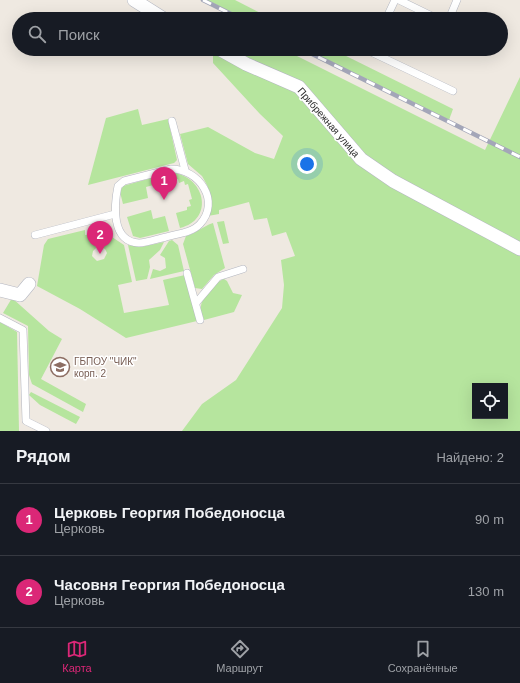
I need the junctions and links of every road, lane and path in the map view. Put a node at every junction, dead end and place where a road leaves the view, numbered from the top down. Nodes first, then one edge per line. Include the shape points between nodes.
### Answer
1 (134, 0) edge
2 (395, 0) edge
3 (399, 0) edge
4 (457, 0) edge
5 (153, 12) edge
6 (389, 12) edge
7 (424, 12) edge
8 (451, 12) edge
9 (232, 56) edge
10 (379, 56) edge
11 (453, 91) dead end
12 (172, 121) dead end
13 (185, 170) junction
14 (116, 214) junction
15 (35, 235) dead end
16 (520, 249) edge
17 (243, 270) dead end
18 (187, 273) dead end
19 (29, 284) dead end
20 (0, 290) edge
21 (196, 303) junction
22 (0, 318) edge
23 (200, 320) dead end
24 (46, 431) edge

1 - 5 street
2 - 6 lane
3 - 7 lane
4 - 8 lane
9 - 16 street, Прибрежная улица via 299,87 361,159 392,181
10 - 11 lane
12 - 13 lane
13 - 14 lane via 171,169 124,181 118,186
13 - 14 lane via 200,180 207,199 205,217 192,230 140,243 131,242 120,233
14 - 15 lane
17 - 21 lane via 218,277
18 - 21 lane
19 - 20 street via 20,295
21 - 23 lane
22 - 24 lane via 23,330 26,421

